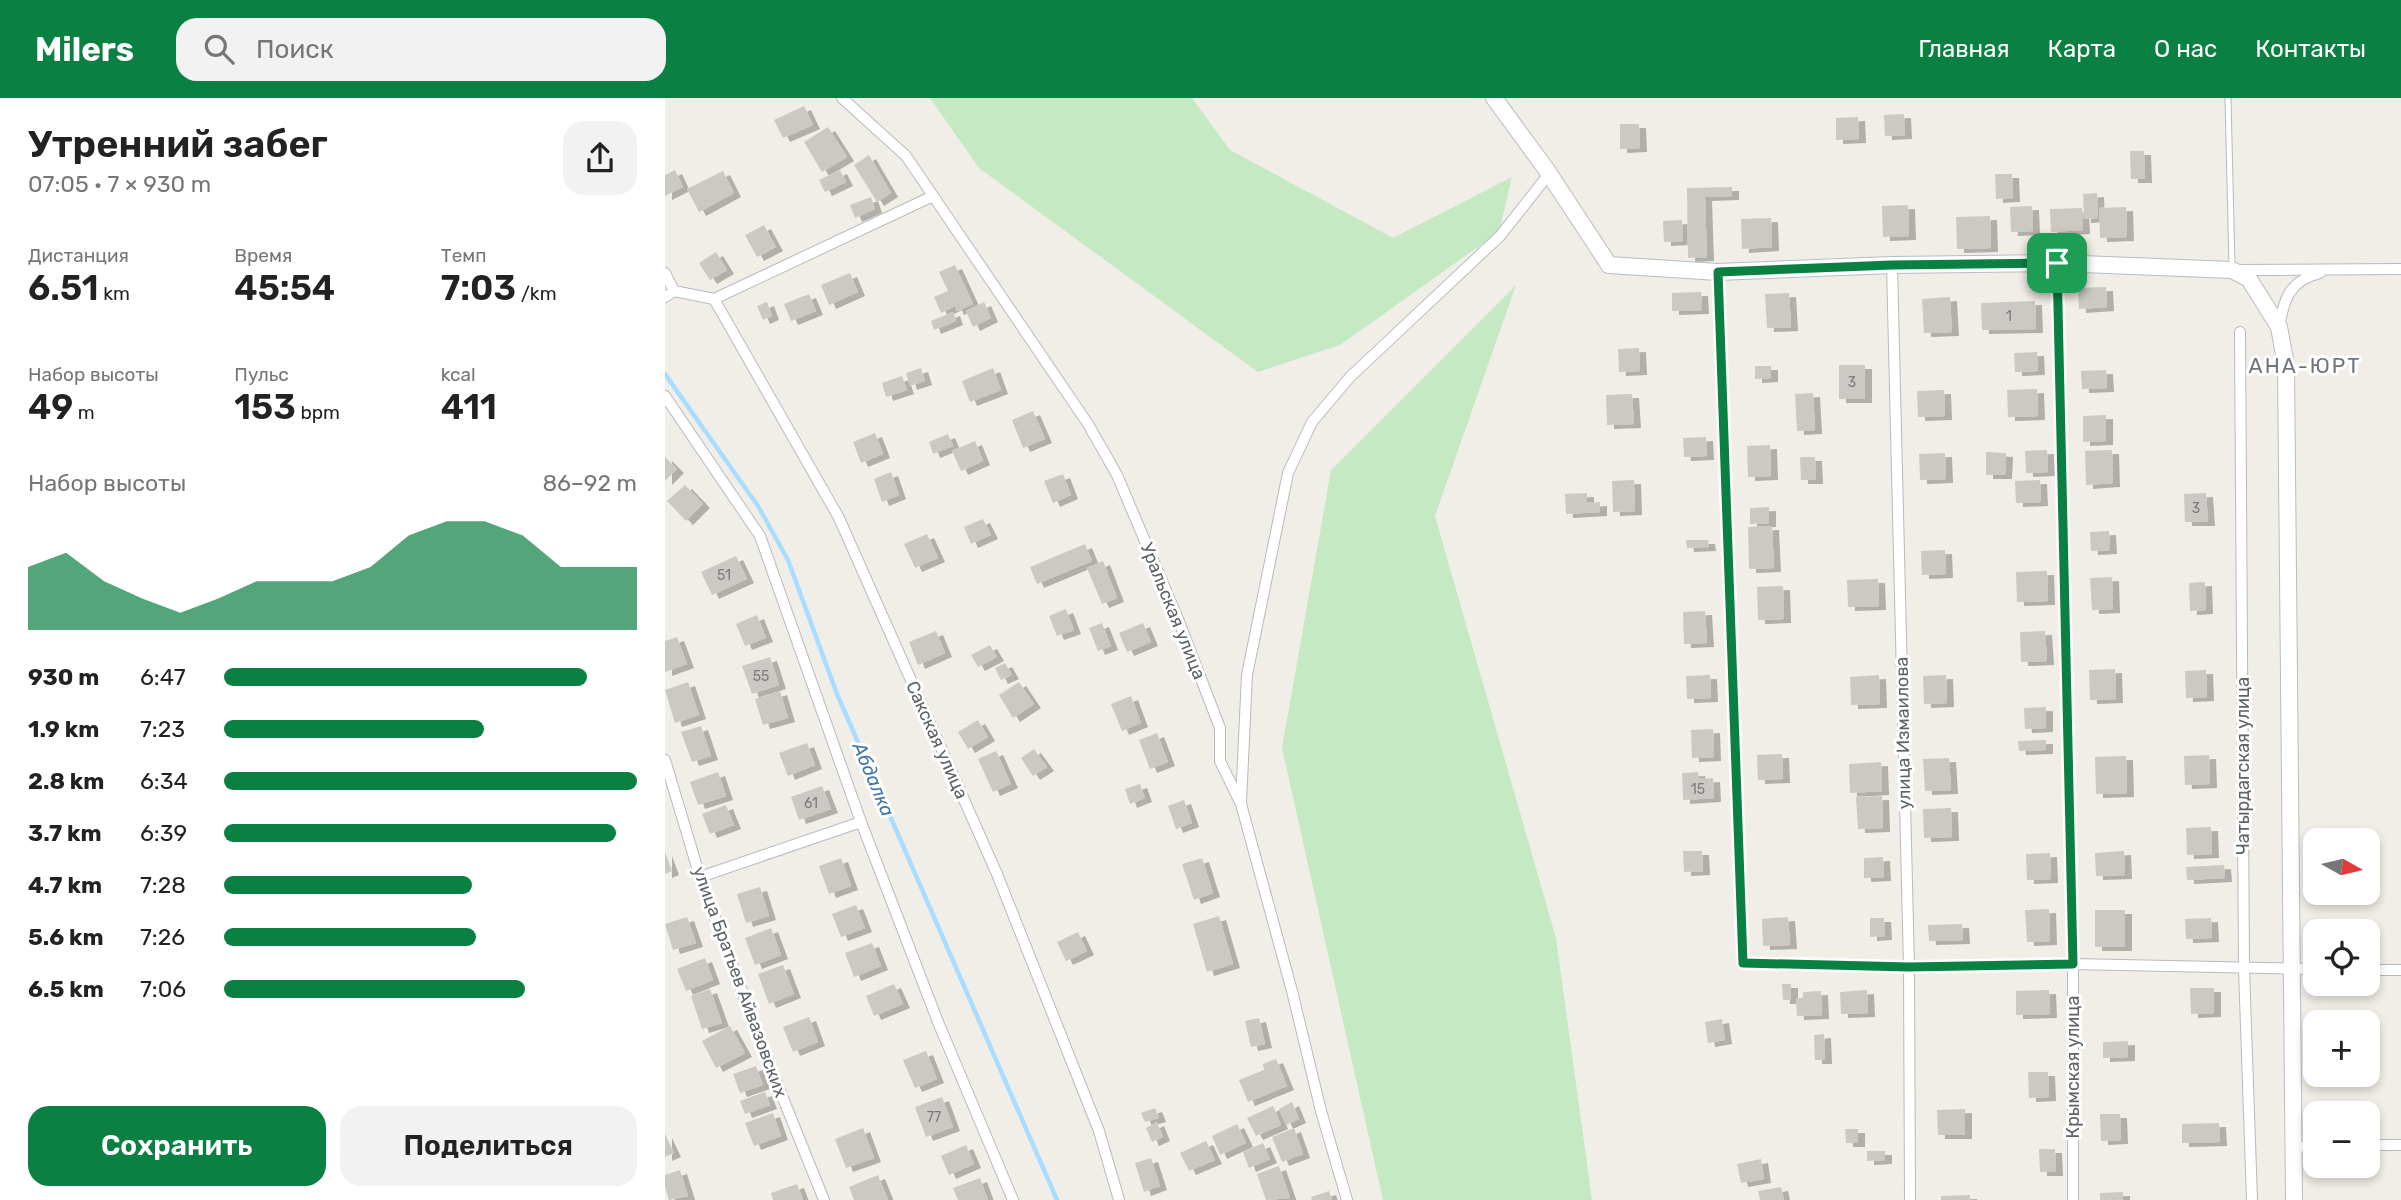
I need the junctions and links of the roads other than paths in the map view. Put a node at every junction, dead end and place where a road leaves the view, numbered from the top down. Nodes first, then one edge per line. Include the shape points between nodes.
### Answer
1 (842, 98) edge
2 (1494, 98) edge
3 (2228, 98) edge
4 (1549, 174) junction
5 (933, 196) junction
6 (2057, 263) junction
7 (1892, 265) junction
8 (2335, 269) junction
9 (2401, 269) edge
10 (2232, 270) junction
11 (1718, 272) junction
12 (665, 273) edge
13 (670, 294) edge
14 (714, 299) junction
15 (2279, 327) junction
16 (2240, 331) dead end
17 (665, 396) edge
18 (665, 760) edge
19 (1241, 804) junction
20 (860, 822) junction
21 (700, 877) junction
22 (2073, 964) junction
23 (1909, 967) junction
24 (2244, 969) junction
25 (2291, 969) junction
26 (2303, 969) edge
27 (2380, 970) edge
28 (2401, 970) edge
29 (2401, 1144) edge
30 (2380, 1145) edge
31 (2293, 1147) junction
32 (2303, 1147) edge
33 (824, 1200) edge
34 (1013, 1200) edge
35 (1119, 1200) edge
36 (1347, 1200) edge
37 (1910, 1200) edge
38 (2073, 1200) edge
39 (2252, 1200) edge
40 (2294, 1200) edge

1 - 5 street, Уральская улица via 906,156
2 - 4 main road
3 - 10 lane
4 - 11 main road via 1609,265
4 - 19 street via 1500,236 1350,377 1312,422 1288,473 1250,662
5 - 14 street
5 - 19 street, Уральская улица via 1088,424 1117,475 1220,728 1220,761
6 - 7 main road
6 - 10 main road
6 - 22 street, Крымская улица
7 - 11 main road
7 - 23 street, улица Измаилова
8 - 9 street
8 - 10 street
8 - 15 street via 2294,286 2283,304
10 - 15 main road via 2249,279
11 - 23 street via 1743,963
12 - 13 street
13 - 14 street
14 - 35 street, Сакская улица via 845,531 997,874 1098,1131
15 - 25 main road via 2286,365
16 - 24 street, Чатырдагская улица
17 - 20 street via 760,536
18 - 21 street, улица Братьев Айвазовских
19 - 36 street, Уральская улица
20 - 21 street
20 - 34 street via 937,1022
21 - 33 street, улица Братьев Айвазовских
22 - 23 street
22 - 24 street
22 - 38 street, Крымская улица
23 - 37 street, улица Измаилова
24 - 25 street
24 - 39 street, Чатырдагская улица
25 - 26 street
25 - 31 main road
27 - 28 street
29 - 30 street
31 - 32 street
31 - 40 main road

